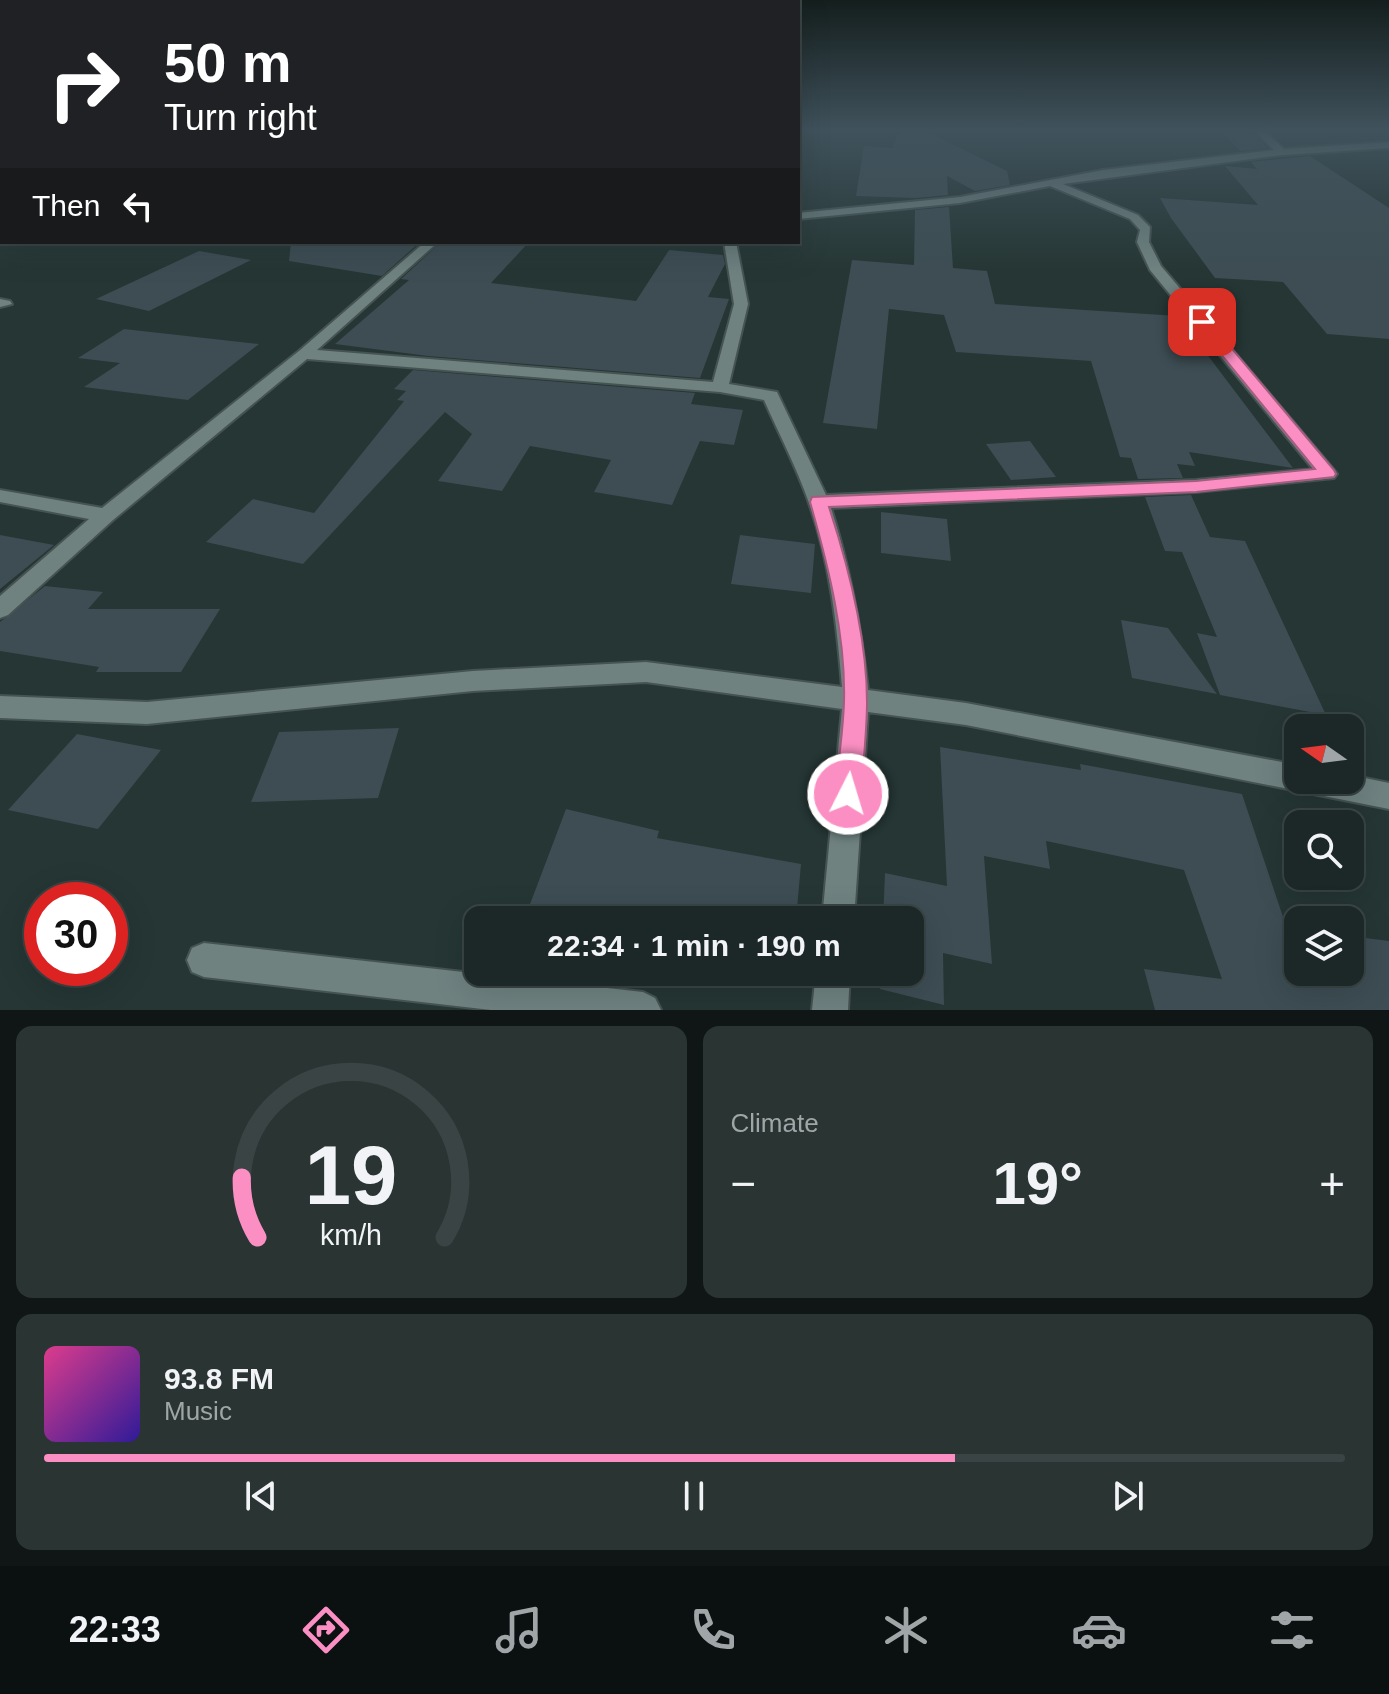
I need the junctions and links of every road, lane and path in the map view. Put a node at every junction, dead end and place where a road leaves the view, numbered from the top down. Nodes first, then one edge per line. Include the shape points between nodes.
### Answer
1 (1087, 176) edge
2 (1052, 183) junction
3 (800, 216) edge
4 (430, 244) edge
5 (730, 244) edge
6 (304, 354) junction
7 (720, 387) junction
8 (0, 496) edge
9 (819, 502) junction
10 (106, 515) junction
11 (0, 609) edge
12 (856, 700) junction
13 (0, 707) edge
14 (1389, 796) edge
15 (839, 906) edge
16 (204, 960) dead end
17 (832, 986) edge
18 (643, 1010) edge
19 (830, 1010) edge

1 - 2 street
2 - 3 street via 960,200
2 - 9 street via 1134,217 1146,229 1143,242 1155,267 1327,474 1196,486
4 - 6 street
5 - 7 street via 741,304
6 - 7 street
6 - 10 street
7 - 9 street via 771,396
8 - 10 street
9 - 12 street via 835,555
10 - 11 street
12 - 13 street via 646,672 473,681 147,713
12 - 14 street via 966,714
12 - 15 street
16 - 18 street
17 - 19 street

